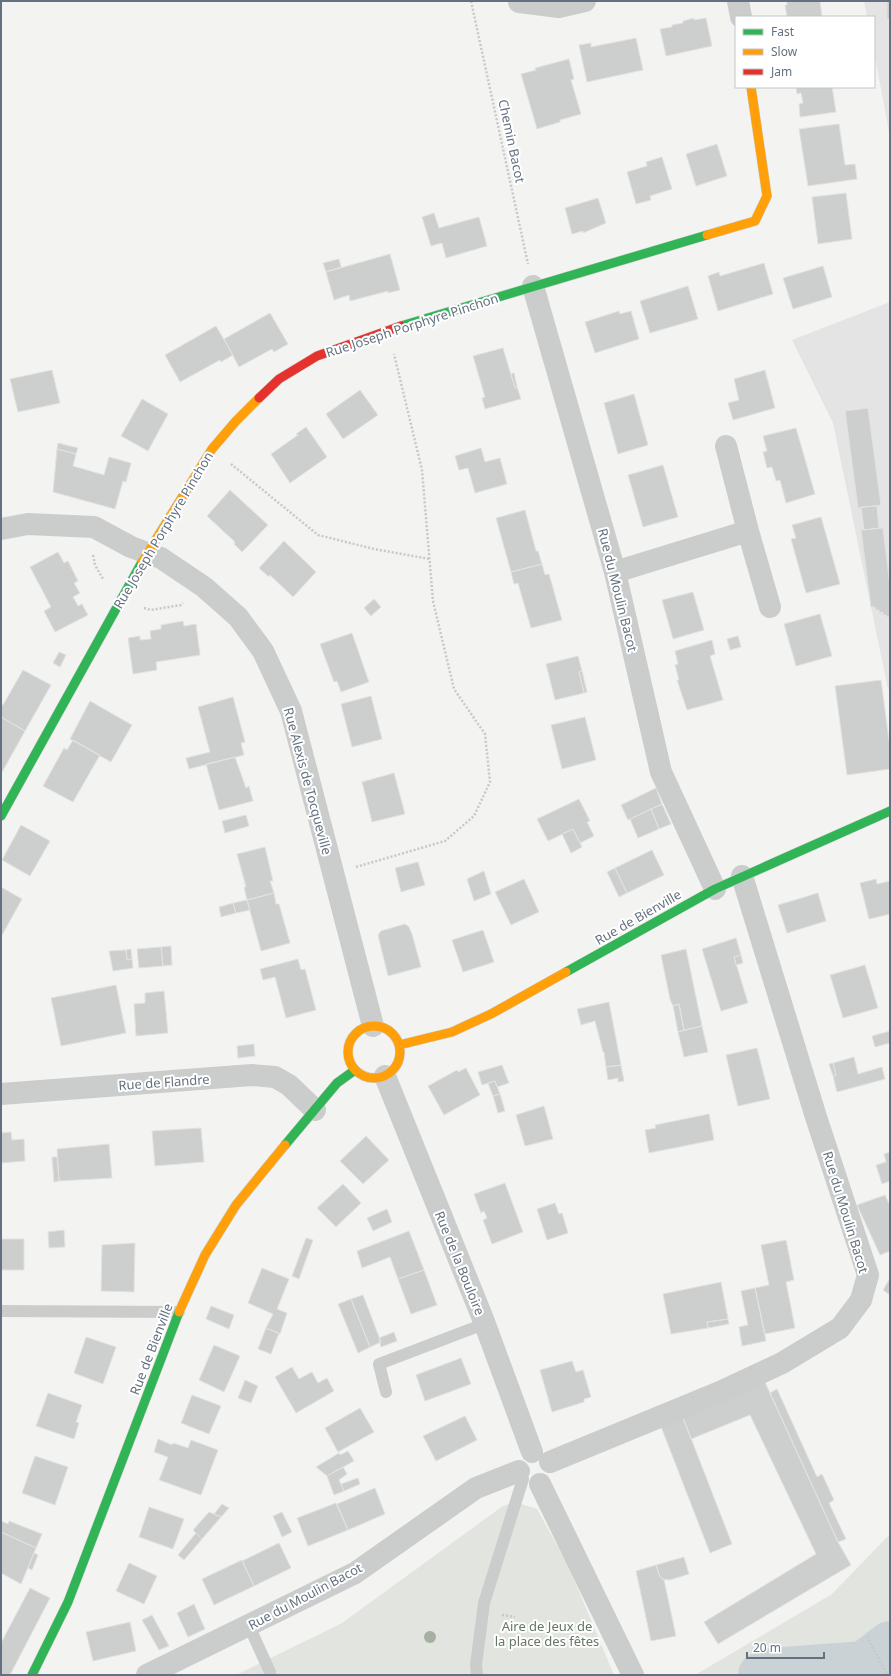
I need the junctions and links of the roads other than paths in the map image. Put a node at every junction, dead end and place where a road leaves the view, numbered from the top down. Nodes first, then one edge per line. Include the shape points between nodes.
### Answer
1 (585, 1) edge
2 (738, 1) edge
3 (519, 2) dead end
4 (741, 16) edge
5 (751, 88) edge
6 (533, 286) junction
7 (726, 446) dead end
8 (1, 529) edge
9 (748, 531) junction
10 (147, 553) junction
11 (615, 572) junction
12 (770, 608) dead end
13 (890, 811) edge
14 (1, 816) edge
15 (742, 876) junction
16 (715, 889) junction
17 (373, 1026) junction
18 (399, 1045) junction
19 (355, 1070) junction
20 (385, 1076) junction
21 (1, 1094) edge
22 (315, 1110) junction
23 (1, 1311) edge
24 (178, 1312) junction
25 (484, 1324) junction
26 (386, 1392) dead end
27 (541, 1457) junction
28 (527, 1478) junction
29 (249, 1626) junction
30 (270, 1672) dead end
31 (632, 1673) edge
32 (32, 1675) edge
33 (147, 1675) edge
34 (476, 1675) edge

1 - 3 street via 559,7
2 - 4 street
5 - 6 street, Rue Joseph Porphyre Pinchon via 767,196 755,221
6 - 10 street, Rue Joseph Porphyre Pinchon via 388,330 317,356 279,379 236,421 212,449
6 - 11 street, Rue du Moulin Bacot
7 - 9 street
8 - 10 street, Rue Alexis de Tocqueville via 28,524 94,528
9 - 11 street
9 - 12 street
10 - 14 street, Rue Joseph Porphyre Pinchon
10 - 17 street, Rue Alexis de Tocqueville via 161,558 204,587 238,617 263,651 291,711
11 - 16 street, Rue du Moulin Bacot via 661,772
13 - 15 street, Rue de Bienville
15 - 16 street, Rue de Bienville
15 - 27 street, Rue du Moulin Bacot via 816,1117 868,1275 861,1300 840,1328 782,1363 720,1392
16 - 18 street, Rue de Bienville via 491,1014 452,1032
17 - 18 street via 389,1031
17 - 19 street via 357,1032 348,1046 350,1062
18 - 20 street via 399,1059 391,1072
19 - 20 street via 369,1078
19 - 22 street, Rue de Bienville via 337,1084
20 - 25 street, Rue de la Bouloire
21 - 22 street, Rue de Flandre via 252,1075 275,1077 289,1085
22 - 24 street, Rue de Bienville via 236,1205 205,1255
23 - 24 lane
24 - 32 street, Rue de Bienville via 68,1602
25 - 26 lane via 379,1364
25 - 27 street, Rue de la Bouloire
27 - 28 street via 527,1454 520,1461
27 - 28 street via 551,1473 545,1481
28 - 29 street, Rue du Moulin Bacot via 476,1488 355,1573
28 - 31 street via 606,1616
28 - 34 lane via 484,1603
29 - 30 lane
29 - 33 street, Rue du Moulin Bacot

